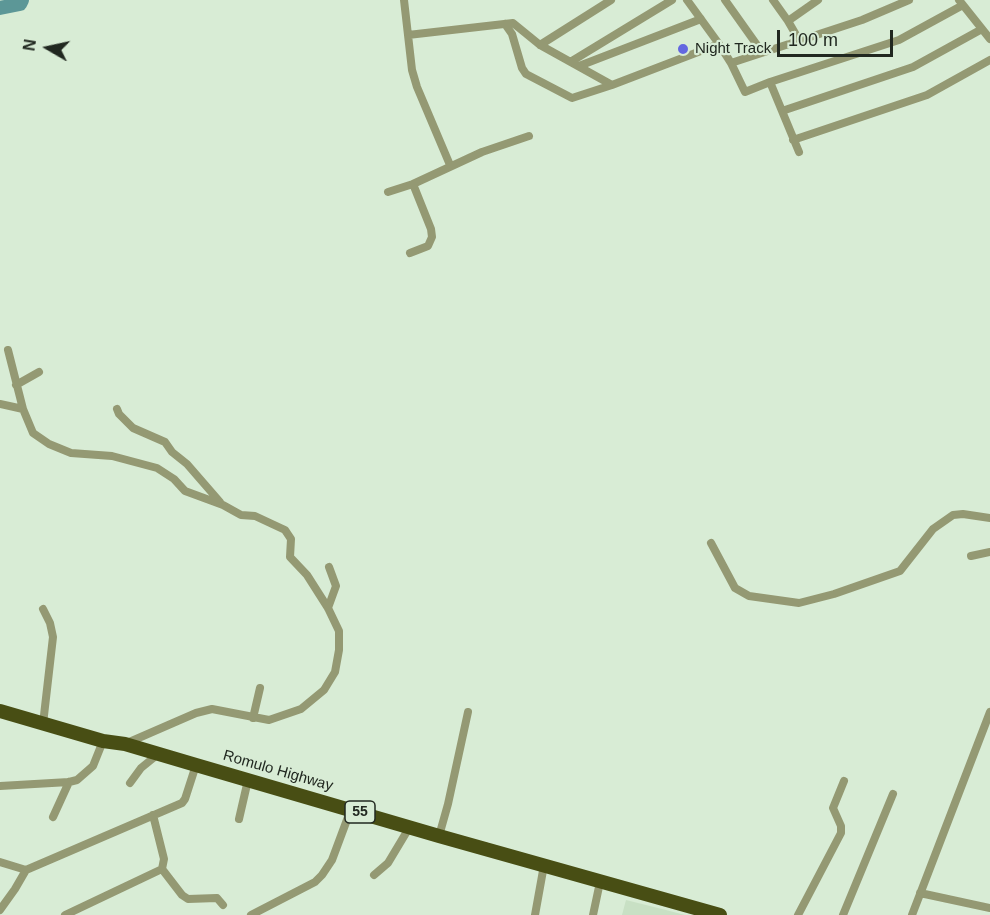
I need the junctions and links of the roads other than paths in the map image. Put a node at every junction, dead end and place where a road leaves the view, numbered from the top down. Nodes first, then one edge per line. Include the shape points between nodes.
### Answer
1 (404, 0) edge
2 (611, 0) edge
3 (672, 0) edge
4 (687, 0) edge
5 (724, 0) edge
6 (773, 0) edge
7 (818, 0) edge
8 (909, 0) edge
9 (961, 2) edge
10 (701, 19) junction
11 (788, 21) junction
12 (505, 24) junction
13 (982, 29) junction
14 (408, 35) junction
15 (530, 38) junction
16 (990, 39) edge
17 (799, 40) junction
18 (515, 42) junction
19 (718, 44) junction
20 (540, 45) junction
21 (762, 52) junction
22 (990, 60) edge
23 (731, 63) junction
24 (575, 64) junction
25 (770, 82) junction
26 (612, 85) junction
27 (782, 111) junction
28 (530, 136) dead end
29 (793, 140) junction
30 (799, 152) dead end
31 (450, 165) junction
32 (412, 184) junction
33 (388, 192) dead end
34 (410, 253) dead end
35 (8, 350) dead end
36 (39, 372) dead end
37 (16, 385) junction
38 (0, 404) edge
39 (23, 409) junction
40 (117, 409) dead end
41 (223, 505) junction
42 (990, 518) edge
43 (711, 543) dead end
44 (990, 552) edge
45 (971, 556) dead end
46 (329, 567) dead end
47 (328, 608) junction
48 (43, 609) dead end
49 (260, 688) dead end
50 (0, 711) edge
51 (468, 712) dead end
52 (990, 712) edge
53 (253, 718) junction
54 (43, 724) junction
55 (104, 741) junction
56 (125, 744) junction
57 (156, 755) junction
58 (196, 765) junction
59 (248, 780) junction
60 (844, 781) dead end
61 (69, 782) junction
62 (130, 783) dead end
63 (0, 786) edge
64 (893, 794) dead end
65 (351, 809) junction
66 (153, 814) junction
67 (53, 817) dead end
68 (239, 819) dead end
69 (410, 828) junction
70 (439, 836) junction
71 (0, 862) edge
72 (544, 865) junction
73 (162, 869) junction
74 (26, 870) junction
75 (374, 875) dead end
76 (600, 882) junction
77 (920, 893) junction
78 (223, 905) dead end
79 (990, 908) edge
80 (0, 909) edge
81 (65, 915) edge
82 (251, 915) edge
83 (535, 915) edge
84 (593, 915) edge
85 (720, 915) edge
86 (798, 915) edge
87 (843, 915) edge
88 (912, 915) edge

1 - 14 street
2 - 20 street
3 - 24 street
4 - 10 street
5 - 21 street
6 - 11 street
7 - 11 street
8 - 17 street via 862,21
9 - 13 street
9 - 25 street via 899,40
10 - 19 street
10 - 24 street
11 - 17 street
12 - 14 street
12 - 15 street via 516,24
12 - 18 street
13 - 16 street
13 - 27 street via 913,67
14 - 31 street via 417,87
15 - 18 street
15 - 20 street
17 - 21 street
18 - 26 street via 524,72 569,98
19 - 23 street
19 - 26 street
20 - 24 street
21 - 23 street
22 - 29 street via 927,95
23 - 25 street via 745,92
24 - 26 street
25 - 27 street
27 - 29 street
28 - 31 street
29 - 30 street
31 - 32 street
32 - 33 street
32 - 34 street via 432,237 428,246
35 - 37 street
36 - 37 street
37 - 39 street
38 - 39 street
39 - 41 street via 33,433 49,444 71,453 112,456 157,468 185,491
40 - 41 street via 133,428 165,442
41 - 47 street via 285,530 291,538 290,556
42 - 43 street via 953,515 933,529 900,571 799,603 749,596 735,588
44 - 45 street
46 - 47 street via 336,586
47 - 53 street via 339,631 339,650 335,672 324,690 301,709 269,720
48 - 54 street via 53,638
49 - 53 street
50 - 54 highway, Romulo Highway / 55
51 - 70 street
52 - 77 street
53 - 56 street via 212,709
54 - 55 highway, Romulo Highway / 55
55 - 56 highway, Romulo Highway / 55
55 - 61 street via 93,766 85,775
56 - 57 highway, Romulo Highway / 55
57 - 58 highway, Romulo Highway / 55
57 - 62 street
58 - 59 highway, Romulo Highway / 55
58 - 66 street via 182,803
59 - 65 highway, Romulo Highway / 55
59 - 68 street
60 - 86 street via 833,810 841,833
61 - 63 street
61 - 67 street
64 - 87 street
65 - 69 highway, Romulo Highway / 55
65 - 82 street via 332,860 322,875
66 - 73 street via 164,859
66 - 74 street
69 - 70 highway, Romulo Highway / 55
69 - 75 street via 388,863
70 - 72 highway, Romulo Highway / 55
71 - 74 street
72 - 76 highway, Romulo Highway / 55
72 - 83 street
73 - 78 street via 182,896 195,900 217,898
73 - 81 street
74 - 80 street
76 - 84 street
76 - 85 highway, Romulo Highway / 55
77 - 79 street
77 - 88 street

